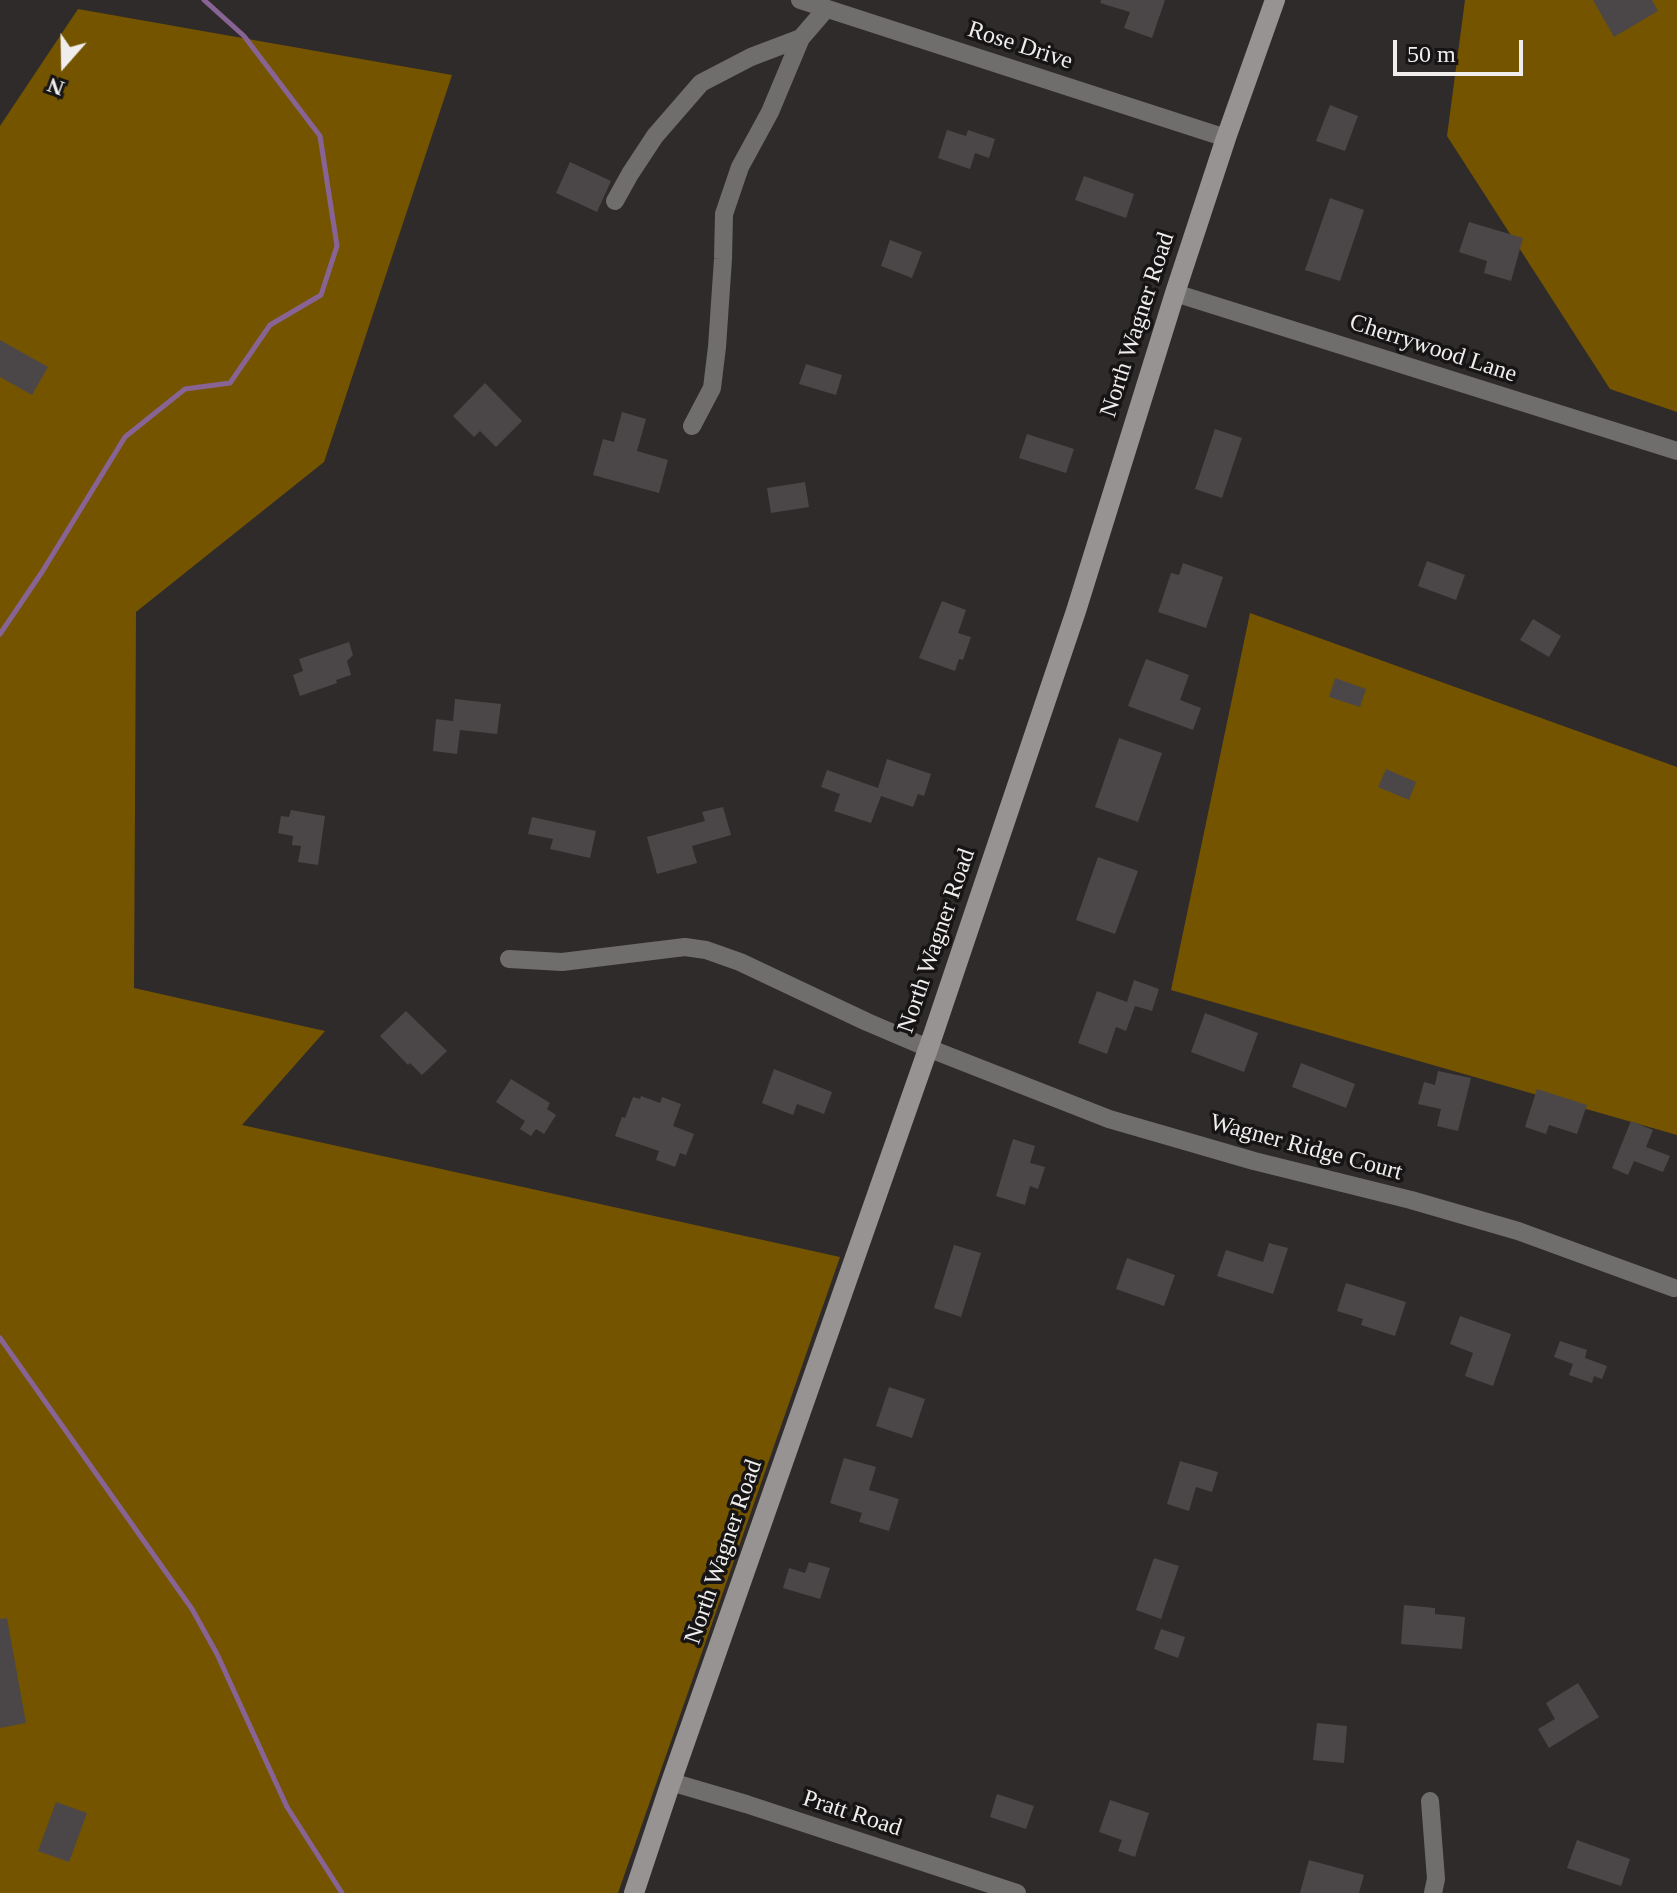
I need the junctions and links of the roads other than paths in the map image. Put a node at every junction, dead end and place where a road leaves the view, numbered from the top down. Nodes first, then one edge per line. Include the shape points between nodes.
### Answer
1 (800, 0) edge
2 (1275, 0) edge
3 (826, 9) junction
4 (801, 38) junction
5 (1226, 138) junction
6 (615, 201) dead end
7 (1175, 293) junction
8 (692, 426) dead end
9 (1677, 451) edge
10 (509, 959) dead end
11 (928, 1048) junction
12 (1674, 1288) dead end
13 (671, 1782) junction
14 (1430, 1801) dead end
15 (634, 1893) edge
16 (1017, 1893) edge
17 (1433, 1893) edge

1 - 3 street, Rose Drive
2 - 5 main road, North Wagner Road
3 - 4 street
3 - 5 street, Rose Drive
4 - 6 street via 701,83 655,136
4 - 8 street via 740,167 724,214 712,388
5 - 7 main road, North Wagner Road
7 - 9 street, Cherrywood Lane
7 - 11 main road, North Wagner Road via 1076,611
10 - 11 street, Wagner Ridge Court via 562,962 685,947 706,950
11 - 12 street, Wagner Ridge Court via 1109,1119 1518,1231
11 - 13 main road, North Wagner Road
13 - 15 main road, North Wagner Road
13 - 16 street, Pratt Road
14 - 17 street

